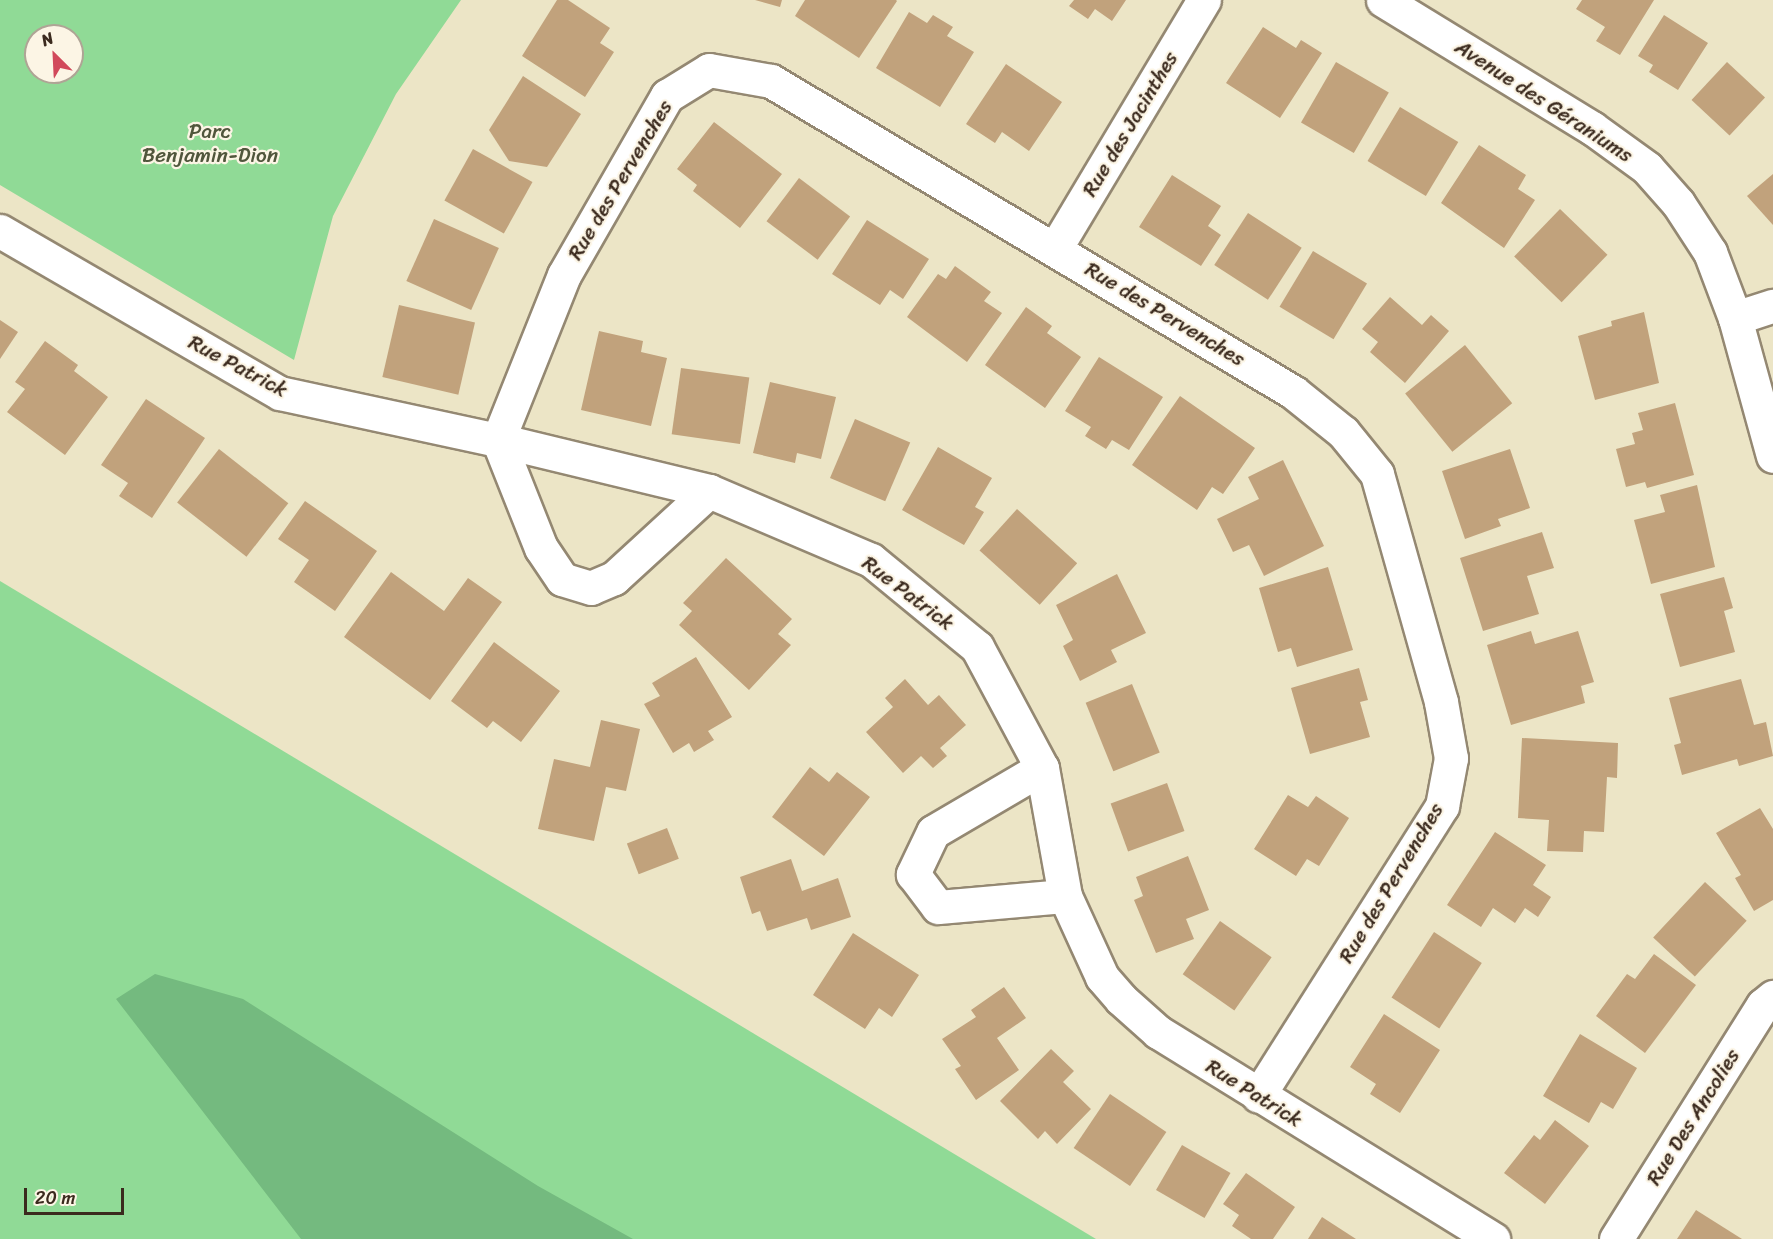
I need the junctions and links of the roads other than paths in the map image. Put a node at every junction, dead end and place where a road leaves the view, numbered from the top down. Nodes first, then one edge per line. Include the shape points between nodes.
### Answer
1 (1204, 0) edge
2 (1383, 0) edge
3 (0, 231) edge
4 (1056, 248) junction
5 (1773, 306) edge
6 (1736, 318) junction
7 (498, 440) junction
8 (1773, 456) edge
9 (709, 491) junction
10 (1042, 768) junction
11 (1065, 896) junction
12 (1773, 997) edge
13 (1258, 1096) junction
14 (1493, 1239) edge
15 (1616, 1239) edge

1 - 4 street, Rue des Jacinthes
2 - 6 street, Avenue des Géraniums via 1592,128 1647,168 1678,203 1710,252
3 - 7 street, Rue Patrick via 280,393
4 - 7 street, Rue des Pervenches via 771,81 709,70 667,96 564,275
4 - 13 street, Rue des Pervenches via 1293,392 1343,432 1377,474 1441,702 1451,758 1442,806
5 - 6 street
6 - 8 street, Avenue des Géraniums
7 - 9 street, Rue Patrick
7 - 9 street via 541,548 562,579 591,588 614,578
9 - 10 street, Rue Patrick via 871,560 977,647
10 - 11 street, Rue Patrick
10 - 11 street via 933,832 913,874 938,906
11 - 13 street, Rue Patrick via 1102,977 1121,999 1158,1032
12 - 15 street, Rue Des Ancolies via 1763,1005
13 - 14 street, Rue Patrick

